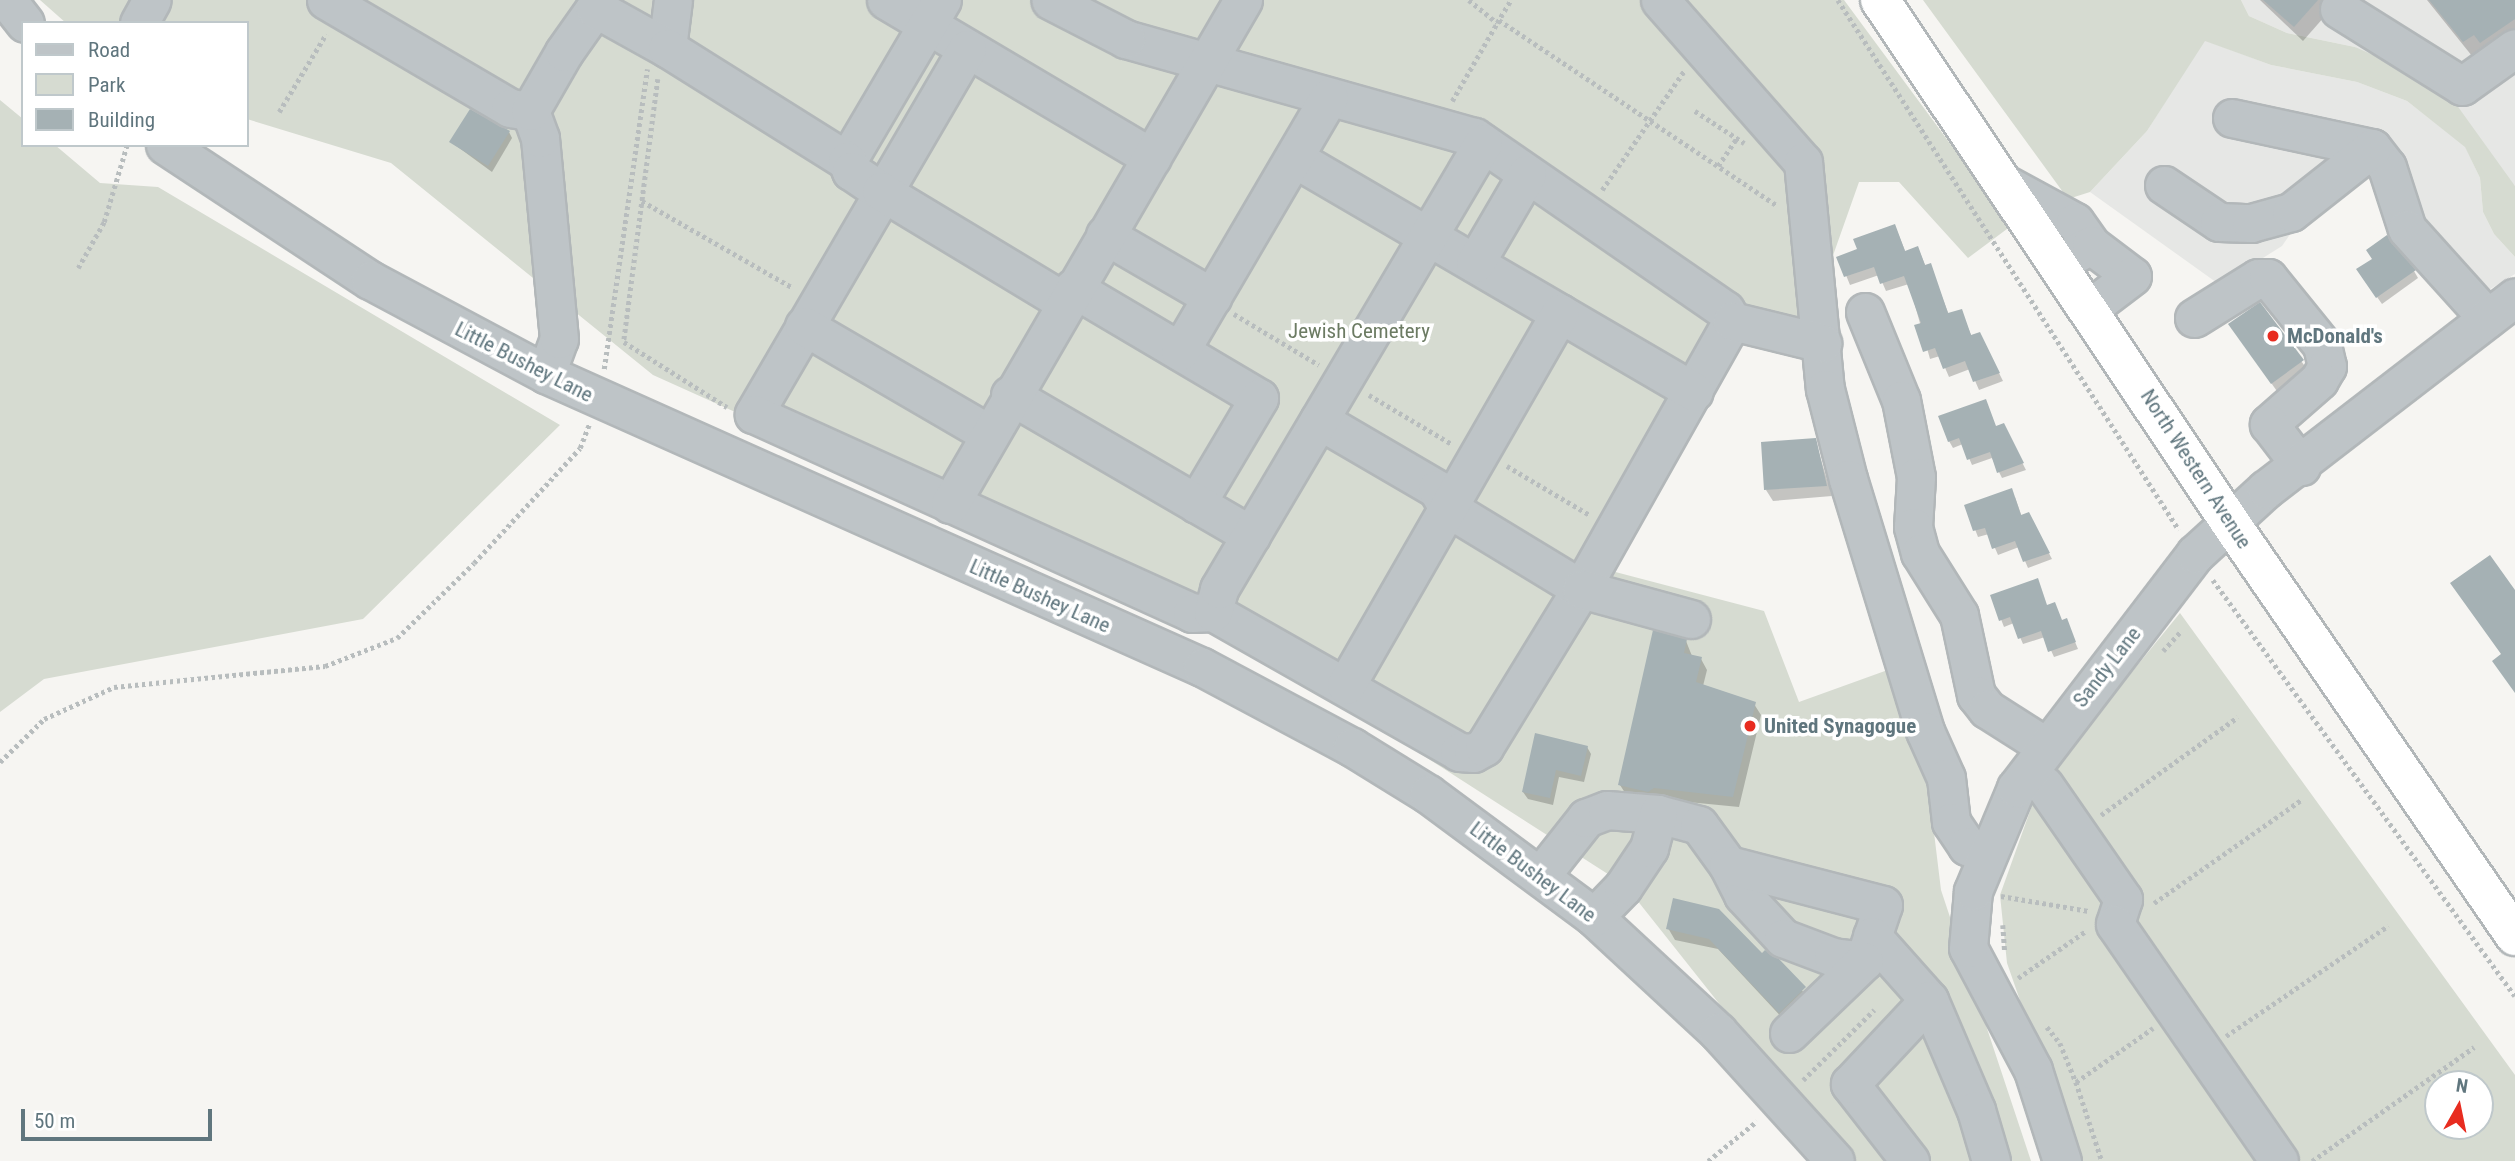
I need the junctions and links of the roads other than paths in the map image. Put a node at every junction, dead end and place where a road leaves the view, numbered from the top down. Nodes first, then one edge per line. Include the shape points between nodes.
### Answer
1 (7, 0) edge
2 (152, 0) edge
3 (673, 0) edge
4 (886, 0) edge
5 (1050, 0) edge
6 (1243, 0) edge
7 (1660, 0) edge
8 (1881, 0) edge
9 (333, 4) edge
10 (2339, 9) dead end
11 (935, 12) edge
12 (23, 21) edge
13 (140, 21) edge
14 (659, 43) junction
15 (967, 48) junction
16 (2515, 48) edge
17 (1206, 63) junction
18 (1329, 97) junction
19 (530, 111) junction
20 (2232, 118) dead end
21 (1483, 144) junction
22 (168, 147) edge
23 (2372, 148) junction
24 (1152, 158) junction
25 (1294, 158) junction
26 (846, 161) junction
27 (1527, 174) junction
28 (2164, 185) dead end
29 (881, 191) junction
30 (1105, 235) junction
31 (1428, 236) junction
32 (2075, 253) junction
33 (1475, 264) junction
34 (1069, 295) junction
35 (1212, 296) junction
36 (2501, 307) edge
37 (2090, 308) junction
38 (1865, 312) dead end
39 (1560, 313) junction
40 (811, 314) junction
41 (2194, 318) dead end
42 (1732, 321) junction
43 (1822, 343) junction
44 (1180, 351) junction
45 (546, 374) junction
46 (1694, 392) junction
47 (1010, 395) junction
48 (1319, 420) junction
49 (988, 433) junction
50 (2301, 466) junction
51 (950, 504) junction
52 (1196, 504) junction
53 (1448, 508) junction
54 (2229, 522) junction
55 (1251, 535) junction
56 (1581, 589) junction
57 (1213, 612) junction
58 (1691, 619) dead end
59 (1346, 685) junction
60 (2045, 746) junction
61 (2044, 785) dead end
62 (1658, 814) junction
63 (1985, 854) junction
64 (1728, 865) junction
65 (1541, 875) junction
66 (1594, 917) junction
67 (2515, 936) edge
68 (1868, 949) junction
69 (1929, 1000) junction
70 (1789, 1033) dead end
71 (1835, 1161) edge
72 (1910, 1161) edge
73 (1991, 1161) edge
74 (2062, 1161) edge
75 (2279, 1161) edge

1 - 12 street
2 - 13 street
3 - 14 street
4 - 11 street
5 - 17 street via 1099,28
6 - 17 street
7 - 43 street via 1803,162
8 - 32 highway, North Western Avenue via 2007,185
9 - 19 street via 510,108
10 - 16 street via 2462,86
11 - 15 street
11 - 26 street
14 - 19 street via 595,8
14 - 26 street
15 - 24 street
15 - 29 street
17 - 18 street
17 - 24 street
18 - 21 street
18 - 25 street
19 - 45 street via 540,138 559,339
20 - 23 street
21 - 27 street
21 - 31 street
22 - 45 street, Little Bushey Lane via 370,280
23 - 28 street via 2291,212 2250,223 2219,222
23 - 36 street via 2387,167 2407,229
24 - 30 street
25 - 31 street
25 - 35 street
26 - 29 street via 851,171
27 - 33 street
27 - 42 street via 1725,310
29 - 34 street
29 - 40 street
30 - 34 street
30 - 35 street
31 - 33 street
31 - 48 street
32 - 37 highway, North Western Avenue
32 - 37 street via 2132,276
33 - 39 street
34 - 44 street
34 - 47 street
35 - 44 street
36 - 50 street, Sandy Lane
37 - 54 highway, North Western Avenue
38 - 60 street via 1902,400 1916,477 1913,527 1920,553 1959,615 1976,695 1987,709
39 - 46 street
39 - 53 street
40 - 49 street
40 - 51 street via 754,414
41 - 50 street via 2258,278 2268,278 2322,345 2327,366 2319,380 2269,424
42 - 43 street
42 - 46 street
43 - 63 street via 1825,389 1848,479 1925,731 1946,778 1951,822 1967,846
44 - 52 street via 1259,398
45 - 65 street, Little Bushey Lane via 1278,705 1428,794
46 - 56 street
47 - 49 street
47 - 52 street
48 - 53 street via 1437,489
48 - 55 street
49 - 51 street
50 - 54 street, Sandy Lane
51 - 57 street via 1192,613
52 - 55 street
53 - 56 street
53 - 59 street
54 - 60 street, Sandy Lane via 2194,554
54 - 67 highway, North Western Avenue
55 - 57 street via 1219,589
56 - 58 street
56 - 59 street via 1484,747 1473,753 1459,752
57 - 59 street
60 - 63 street, Sandy Lane via 2016,788
61 - 75 street via 2123,899 2117,920 2175,1013
62 - 64 street via 1699,825
62 - 65 street via 1607,810 1586,818
62 - 66 street via 1649,848 1623,887
63 - 74 street, Sandy Lane via 1992,891 1968,948 2033,1070
64 - 68 street via 1743,895 1783,938 1833,957
64 - 68 street via 1883,905
65 - 66 street, Little Bushey Lane
66 - 71 street, Little Bushey Lane via 1660,975 1783,1099
68 - 69 street
68 - 70 street
69 - 72 street via 1850,1084
69 - 73 street via 1976,1110

